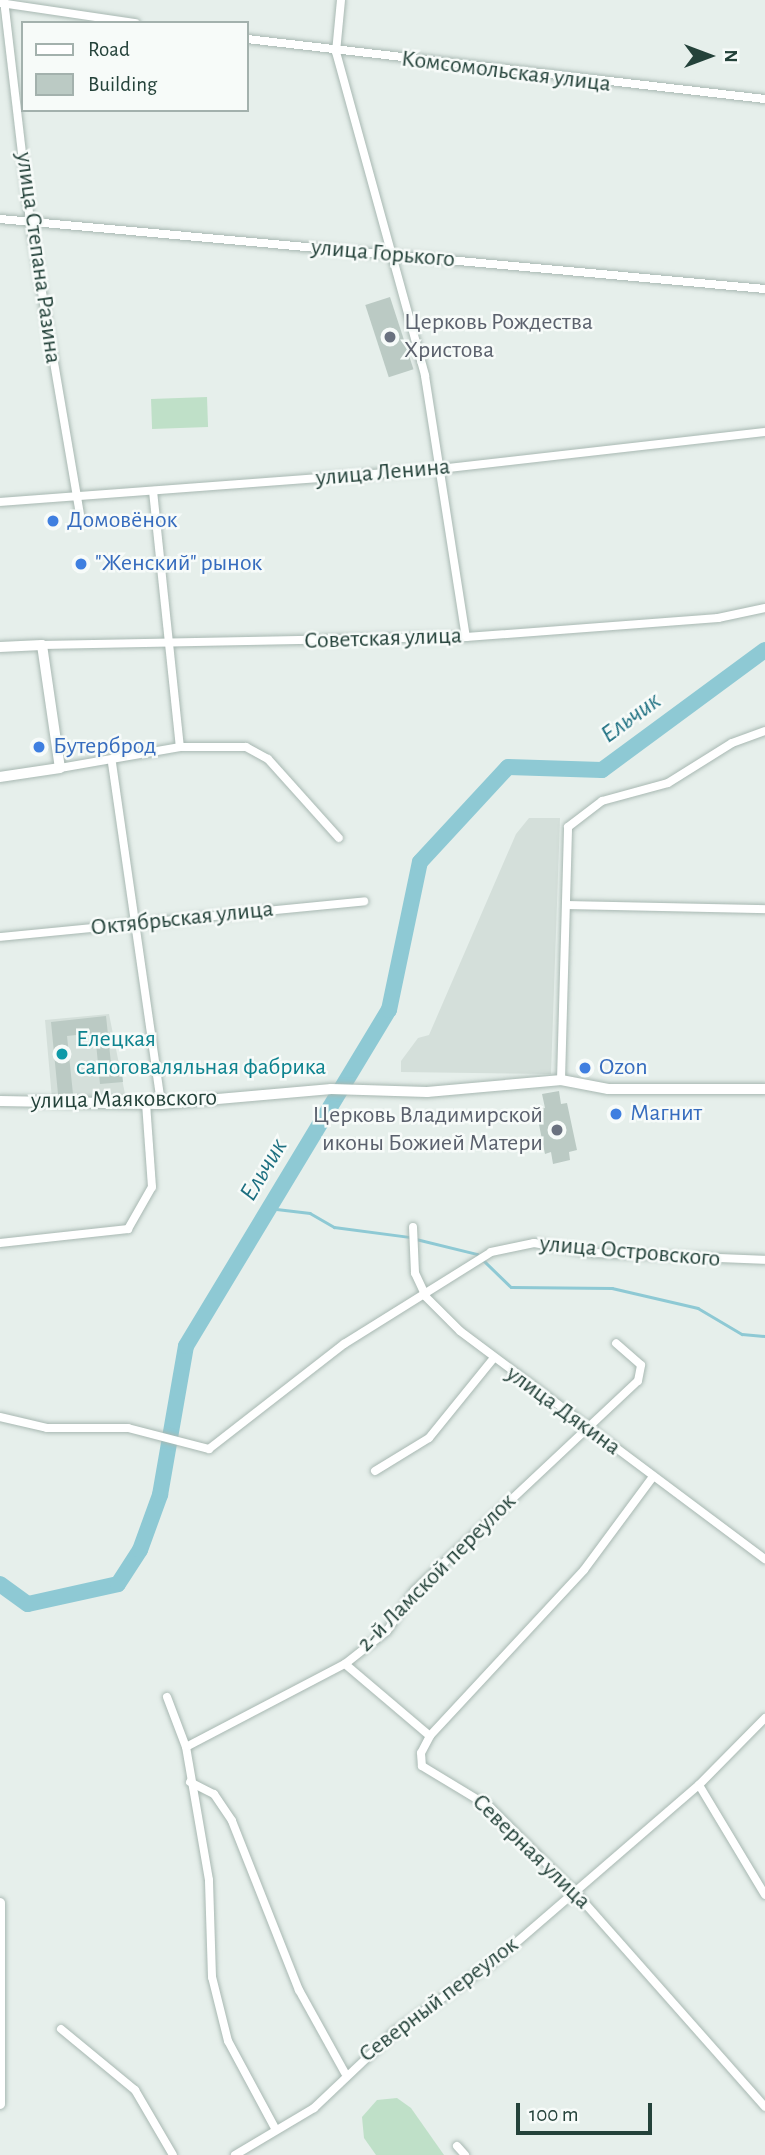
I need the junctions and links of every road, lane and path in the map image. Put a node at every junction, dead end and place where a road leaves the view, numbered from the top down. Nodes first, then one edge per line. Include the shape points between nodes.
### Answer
1 (341, 0) edge
2 (3, 2) edge
3 (123, 21) edge
4 (248, 39) edge
5 (336, 52) junction
6 (765, 99) edge
7 (0, 219) edge
8 (30, 222) junction
9 (394, 254) junction
10 (765, 289) edge
11 (765, 432) edge
12 (439, 469) junction
13 (153, 491) junction
14 (75, 496) junction
15 (0, 502) edge
16 (80, 515) dead end
17 (765, 608) edge
18 (466, 637) junction
19 (170, 644) junction
20 (42, 646) junction
21 (0, 647) edge
22 (765, 731) edge
23 (180, 747) junction
24 (112, 763) junction
25 (60, 768) junction
26 (0, 777) edge
27 (339, 838) dead end
28 (364, 901) dead end
29 (570, 905) junction
30 (765, 909) edge
31 (134, 924) junction
32 (0, 937) edge
33 (561, 1080) junction
34 (765, 1089) edge
35 (0, 1101) edge
36 (146, 1104) junction
37 (161, 1104) junction
38 (412, 1227) dead end
39 (0, 1243) edge
40 (765, 1259) edge
41 (426, 1297) junction
42 (616, 1343) dead end
43 (492, 1359) junction
44 (0, 1417) edge
45 (585, 1426) junction
46 (375, 1471) dead end
47 (652, 1478) junction
48 (765, 1559) edge
49 (345, 1664) junction
50 (167, 1697) dead end
51 (765, 1718) edge
52 (430, 1736) junction
53 (186, 1747) junction
54 (190, 1782) junction
55 (699, 1785) junction
56 (575, 1891) junction
57 (765, 1895) edge
58 (0, 1903) edge
59 (1, 1916) edge
60 (61, 2029) dead end
61 (345, 2073) junction
62 (0, 2104) edge
63 (765, 2106) edge
64 (276, 2130) junction
65 (457, 2146) dead end
66 (173, 2155) edge
67 (235, 2155) edge
68 (465, 2155) edge

1 - 5 street
2 - 3 street
2 - 8 street, улица Степана Разина
4 - 5 street, Комсомольская улица
5 - 6 street, Комсомольская улица
5 - 9 street
7 - 8 street, улица Горького
8 - 9 street, улица Горького
8 - 14 street, улица Степана Разина
9 - 10 street, улица Горького
9 - 12 street via 425,376
11 - 12 street, улица Ленина
12 - 13 street, улица Ленина
12 - 18 street
13 - 14 street, улица Ленина
13 - 19 street
14 - 15 street, улица Ленина
14 - 16 street, улица Степана Разина
17 - 18 street, Советская улица via 718,618
18 - 19 street, Советская улица
19 - 20 street, Советская улица
19 - 23 street
20 - 21 main road, Советская улица
20 - 25 main road
22 - 29 street via 732,743 668,783 602,802 568,827
23 - 24 street
23 - 27 street via 246,747 268,759
24 - 25 street
24 - 31 street
25 - 26 main road
28 - 31 street, Октябрьская улица
29 - 30 street
29 - 33 street
31 - 32 street, Октябрьская улица
31 - 37 street
33 - 34 main road via 608,1089
33 - 37 main road, улица Маяковского via 370,1093 331,1089
35 - 36 main road, улица Маяковского
36 - 37 main road, улица Маяковского
36 - 39 street via 152,1187 133,1224
38 - 41 street, улица Дякина via 415,1273
40 - 41 street, улица Островского via 592,1252 534,1243 491,1252
41 - 43 street, улица Дякина
41 - 44 street, улица Островского via 344,1344 209,1449 181,1446 128,1428 47,1428
42 - 45 street, 2-й Ламской переулок via 643,1373
43 - 45 street, улица Дякина
43 - 46 street via 429,1438
45 - 47 street, улица Дякина
45 - 49 street, 2-й Ламской переулок via 414,1591 387,1631
47 - 48 street, улица Дякина
47 - 52 street via 584,1570
49 - 52 street
49 - 53 street, 2-й Ламской переулок
50 - 53 street
51 - 55 street, Северный переулок
52 - 56 street, Северная улица via 421,1753 422,1766 478,1795
53 - 54 street
54 - 61 street via 214,1794 232,1821 299,1990
54 - 64 street via 209,1880 215,1990 228,2041
55 - 56 street, Северный переулок
55 - 57 street
56 - 61 street, Северный переулок via 496,1960 426,2006
56 - 63 street, Северная улица
58 - 59 main road
59 - 62 main road
60 - 66 street via 135,2090
61 - 64 street, Северный переулок via 314,2108
64 - 67 street, Северный переулок
65 - 68 street

